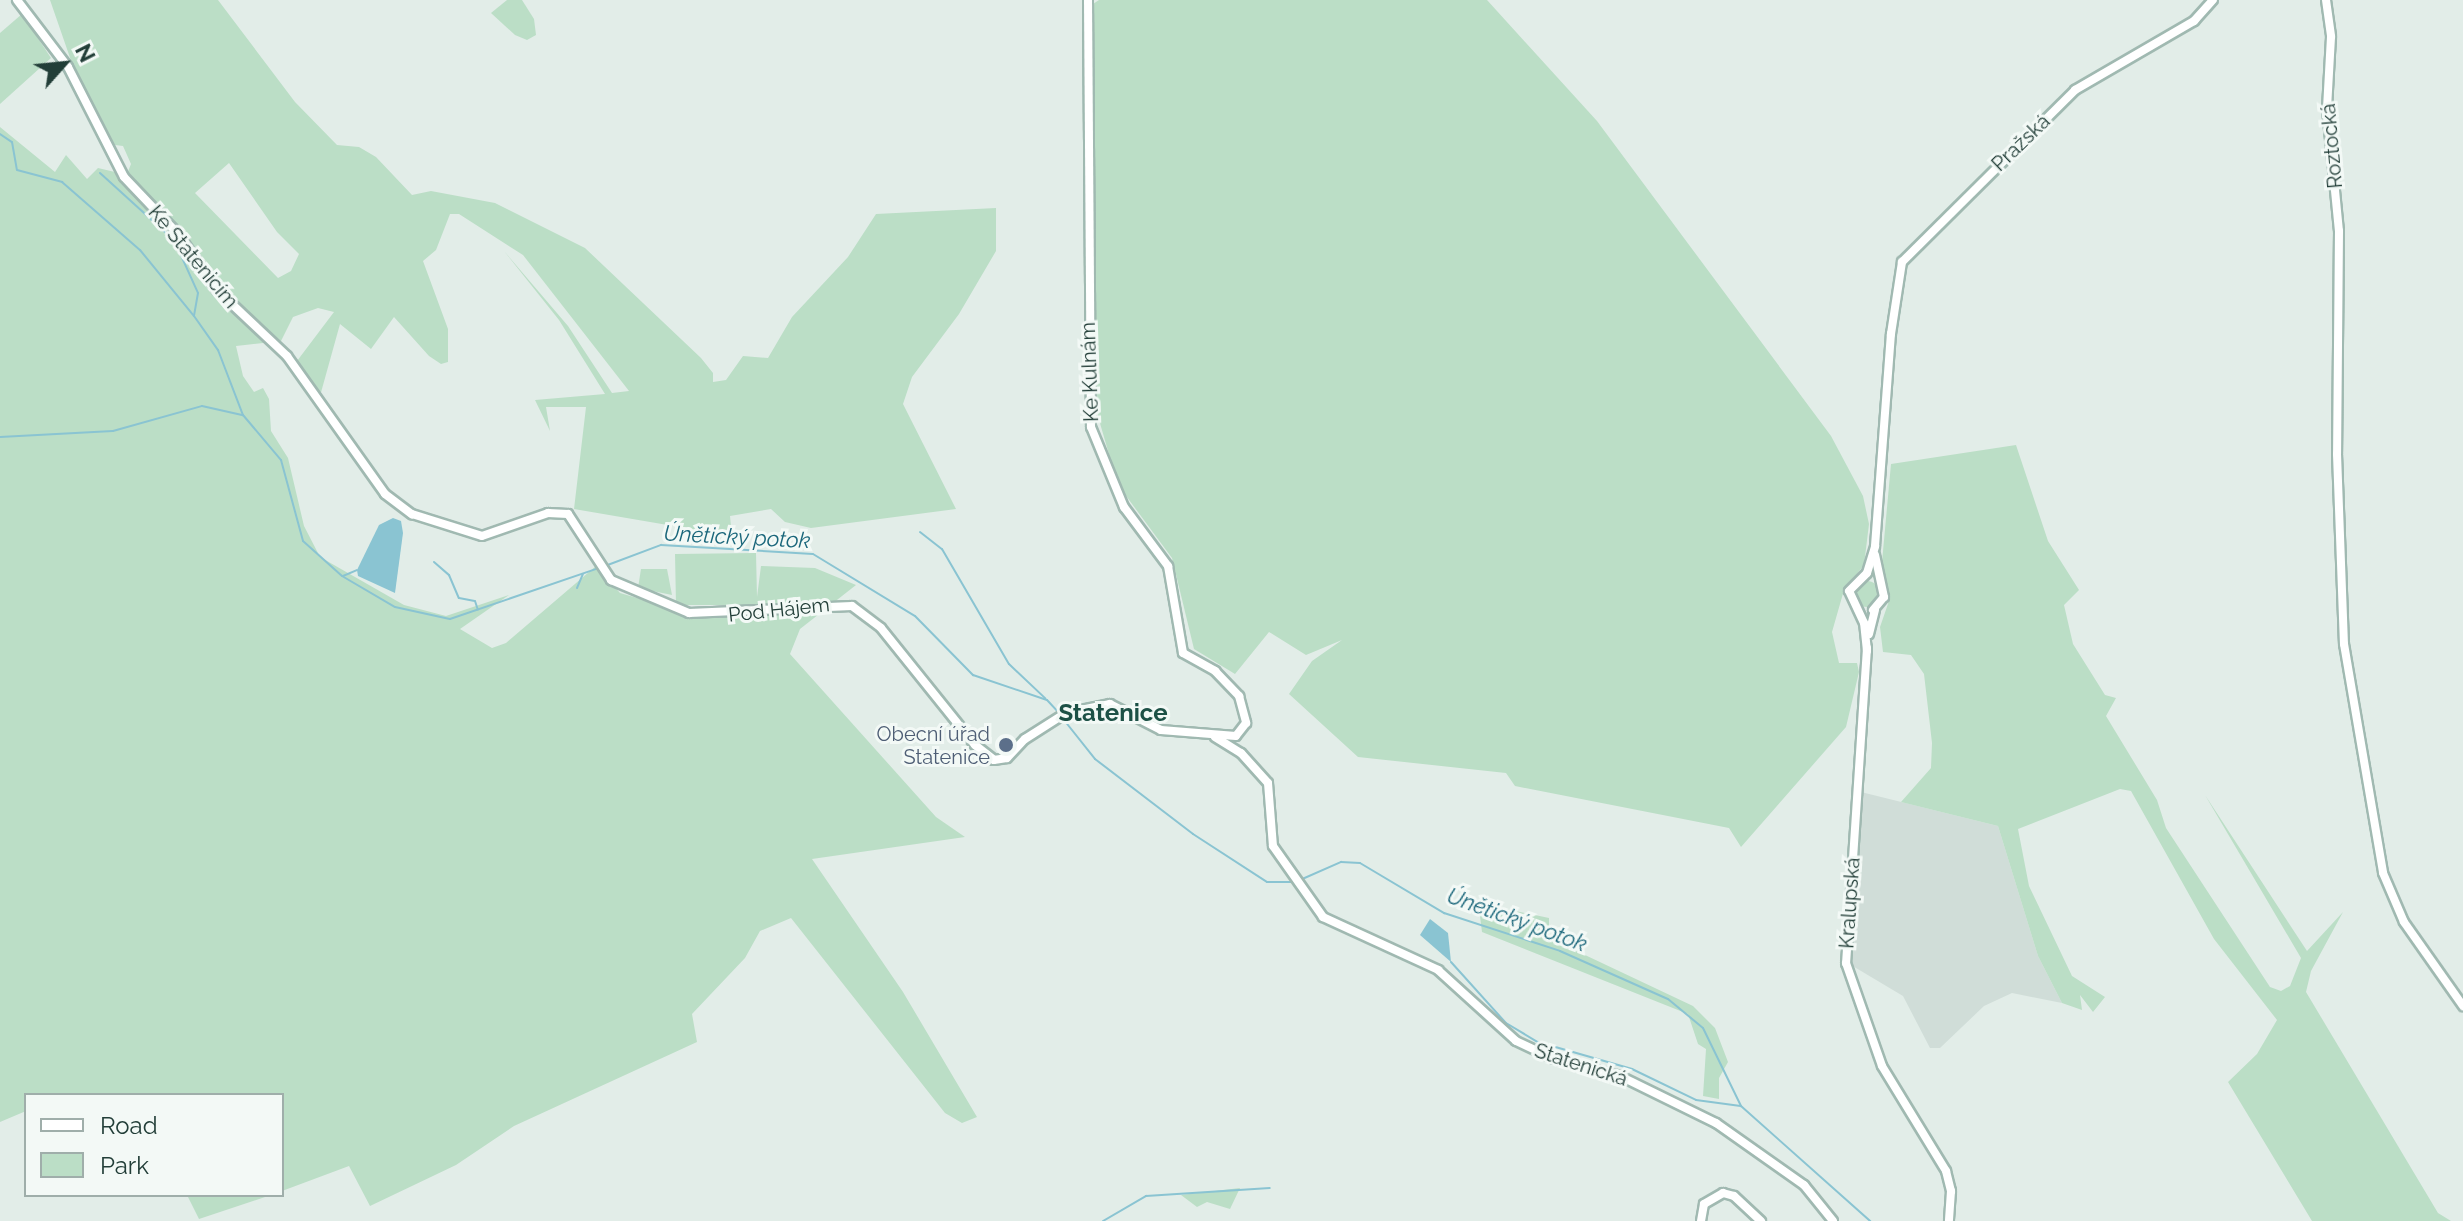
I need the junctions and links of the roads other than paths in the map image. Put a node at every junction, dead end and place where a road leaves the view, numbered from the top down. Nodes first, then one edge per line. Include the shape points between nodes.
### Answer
1 (17, 0) edge
2 (1088, 0) edge
3 (2213, 0) edge
4 (2326, 0) edge
5 (574, 519) joint
6 (1875, 546) junction
7 (1862, 577) junction
8 (1879, 582) junction
9 (1856, 608) junction
10 (1875, 610) junction
11 (1867, 651) junction
12 (1214, 736) junction
13 (1236, 736) junction
14 (1241, 753) junction
15 (1004, 759) joint
16 (2463, 1006) edge
17 (1701, 1221) edge
18 (1761, 1221) edge
19 (1833, 1221) edge
20 (1949, 1221) edge

1 - 5 street, Ke Statenicím via 68,67 124,177 178,234 217,290 287,356 391,501 412,514 482,536 548,513
2 - 13 street, Ke Kulnám via 1091,427 1124,507 1168,566 1183,653 1215,671 1239,696 1246,723
3 - 6 street, Pražská via 2194,21 2075,90 1912,247 1898,273
4 - 16 street, Roztocká via 2331,37 2327,109 2336,179 2344,644 2377,846 2404,922
5 - 15 street, Pod Hájem via 603,571 643,597 701,616 836,603 852,606 881,628 977,748 992,759
6 - 7 street
6 - 8 street
7 - 8 street
7 - 9 street via 1849,591
8 - 10 street via 1884,597
9 - 10 street
9 - 11 street via 1864,623
10 - 11 street, Kralupská
11 - 20 street, Kralupská via 1846,963 1882,1066 1946,1171
12 - 13 street, Statenická
12 - 14 street, Statenická
12 - 15 street, Statenická via 1161,730 1117,705 1066,713
13 - 14 street, Statenická
14 - 19 street, Statenická via 1270,787 1273,846 1299,887 1332,923 1438,970 1516,1041 1554,1059 1620,1076 1716,1123 1811,1190
17 - 18 street via 1704,1204 1723,1193 1734,1196

